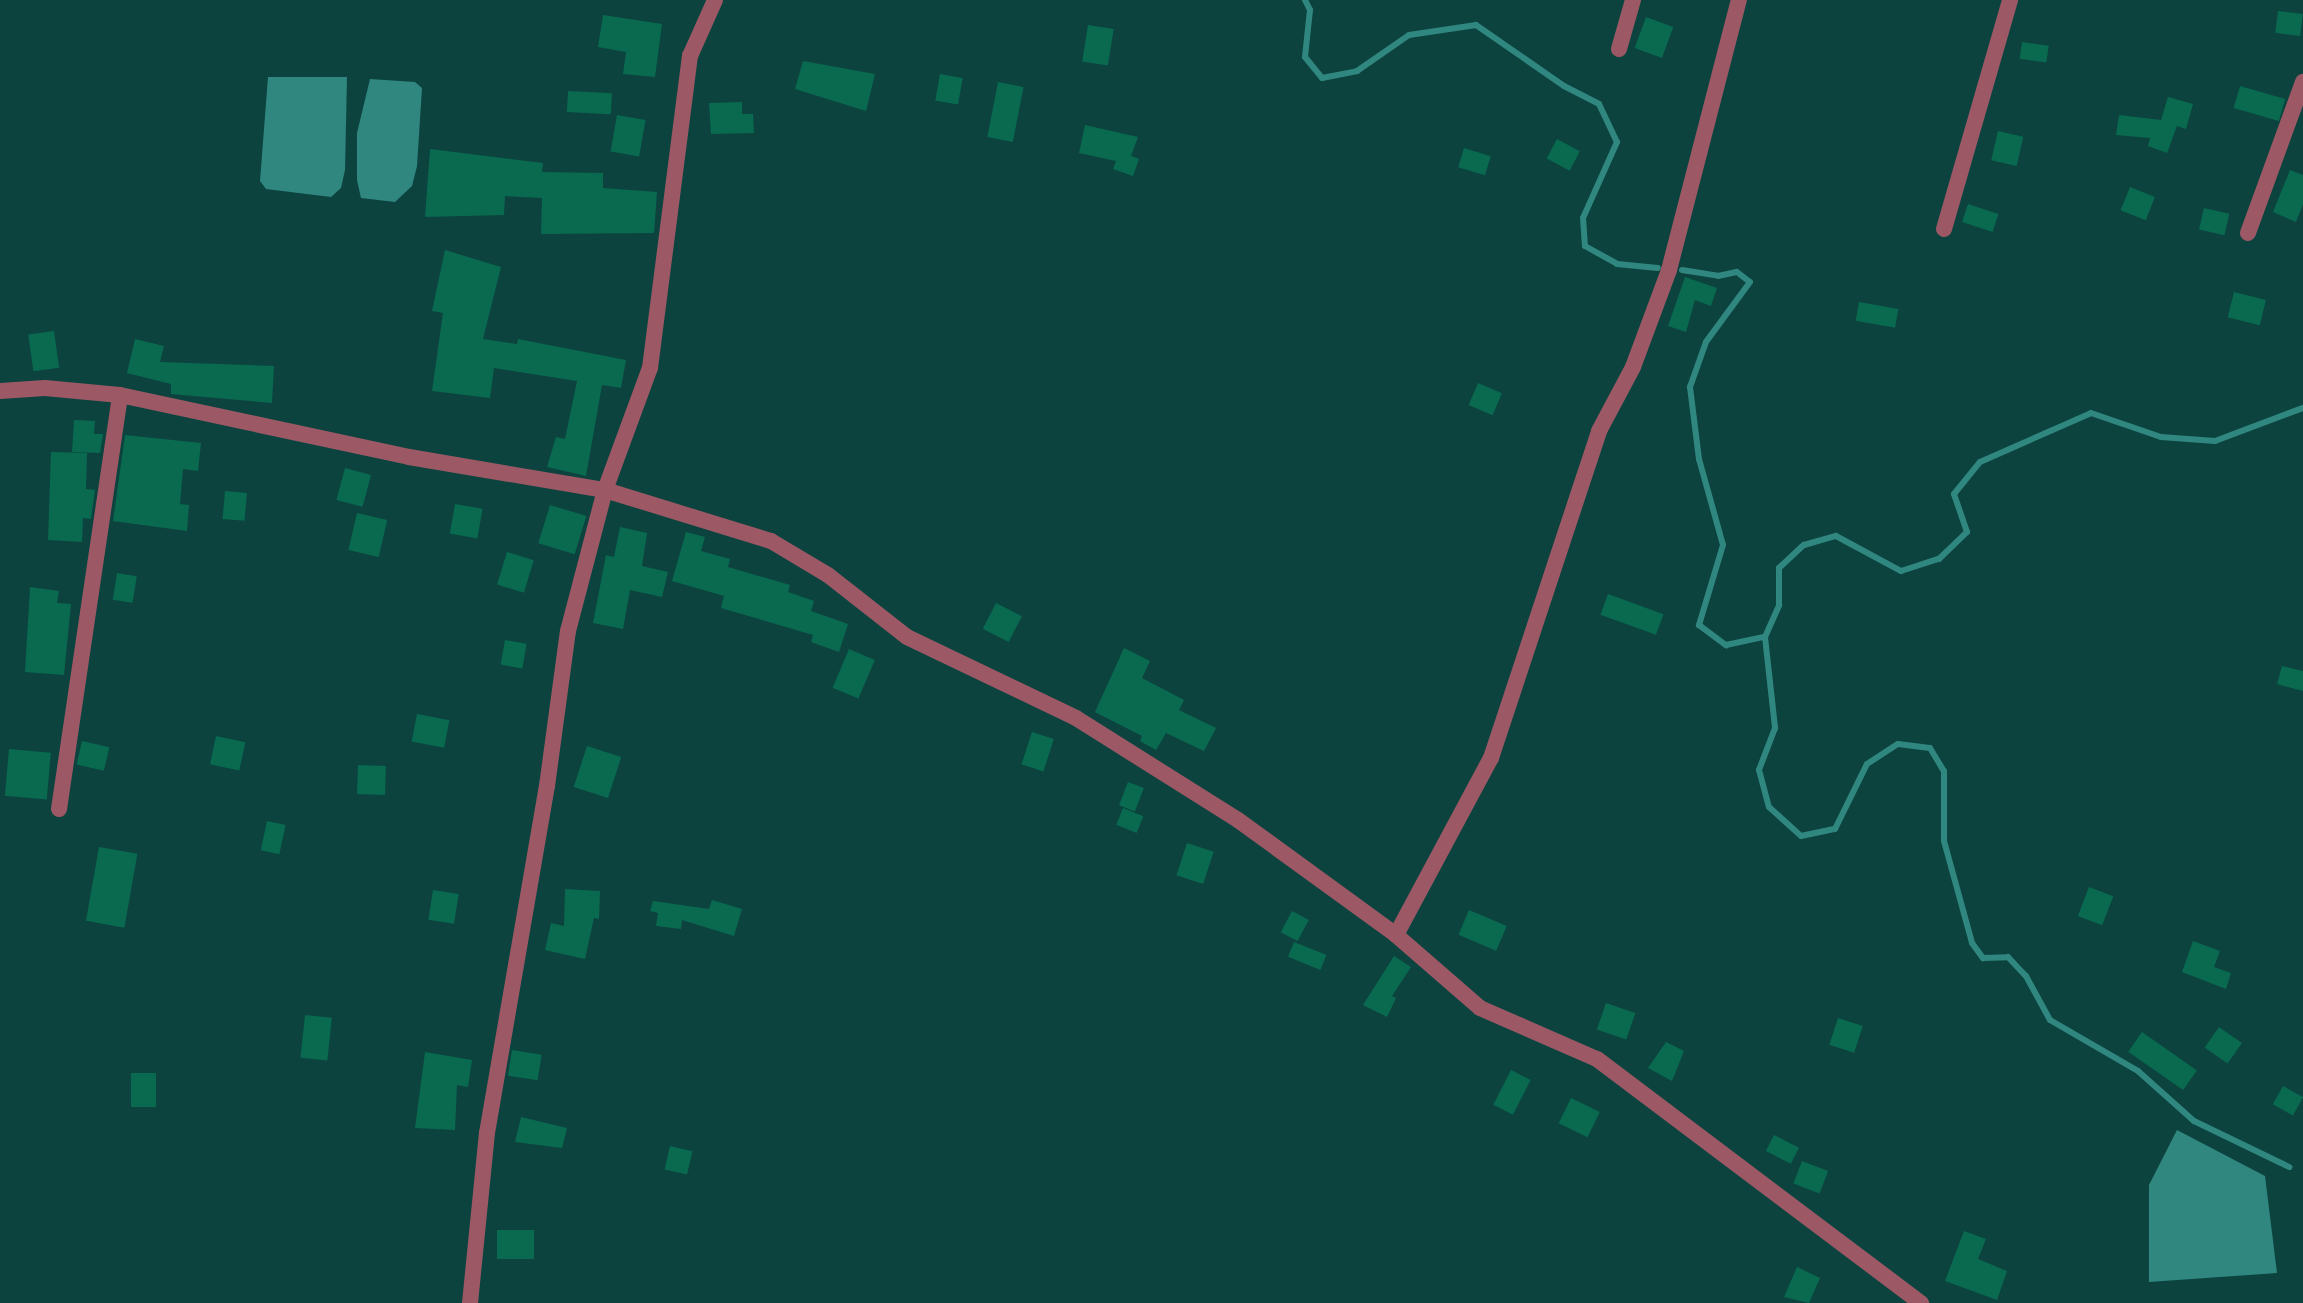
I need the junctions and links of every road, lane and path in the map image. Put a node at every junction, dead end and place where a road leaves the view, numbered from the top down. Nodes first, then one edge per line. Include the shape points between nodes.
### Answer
1 (715, 0) edge
2 (1633, 0) edge
3 (1739, 0) edge
4 (2010, 0) edge
5 (1619, 49) dead end
6 (2303, 82) edge
7 (1944, 229) dead end
8 (2248, 233) dead end
9 (0, 391) edge
10 (120, 395) junction
11 (605, 490) junction
12 (59, 809) dead end
13 (1396, 935) junction
14 (470, 1303) edge
15 (1921, 1303) edge

1 - 11 street via 690,56 650,368
2 - 5 street
3 - 13 street via 1669,270 1633,367 1599,431 1491,758
4 - 7 street
6 - 8 street
9 - 10 street via 45,388
10 - 11 street via 409,457
10 - 12 street
11 - 13 street via 771,541 828,575 907,637 1076,718 1226,812
11 - 14 street via 568,631 487,1133
13 - 15 street via 1480,1008 1597,1059

